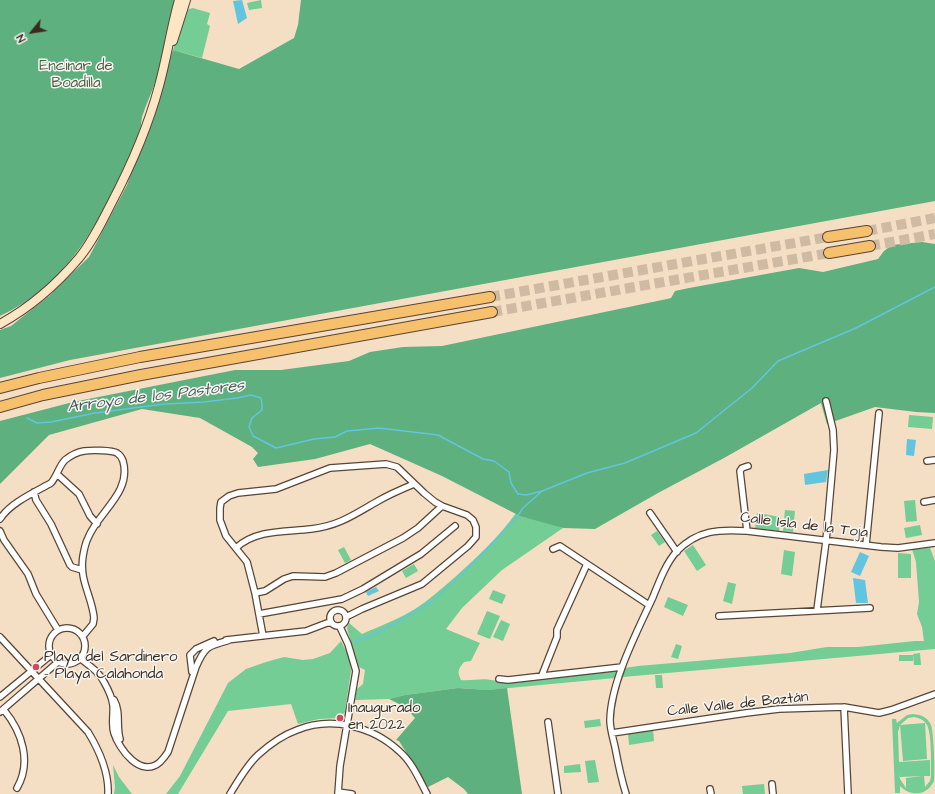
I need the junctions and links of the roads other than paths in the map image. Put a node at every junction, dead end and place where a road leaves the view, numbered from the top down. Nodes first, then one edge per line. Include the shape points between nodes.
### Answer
1 (179, 0) edge
2 (186, 0) edge
3 (164, 64) junction
4 (867, 231) tunnel mouth
5 (828, 238) tunnel mouth
6 (870, 246) tunnel mouth
7 (830, 253) tunnel mouth
8 (490, 297) tunnel mouth
9 (492, 312) tunnel mouth
10 (0, 324) edge
11 (0, 388) edge
12 (826, 401) dead end
13 (0, 407) edge
14 (879, 413) dead end
15 (935, 460) edge
16 (927, 461) dead end
17 (748, 466) dead end
18 (57, 474) junction
19 (414, 484) junction
20 (34, 492) junction
21 (935, 500) edge
22 (924, 502) dead end
23 (442, 506) junction
24 (650, 513) dead end
25 (0, 519) edge
26 (97, 524) junction
27 (455, 526) dead end
28 (0, 531) edge
29 (747, 531) junction
30 (826, 541) junction
31 (935, 543) edge
32 (866, 545) junction
33 (236, 548) junction
34 (554, 548) dead end
35 (677, 552) junction
36 (587, 564) junction
37 (82, 570) junction
38 (255, 593) junction
39 (649, 605) junction
40 (870, 608) dead end
41 (817, 610) junction
42 (259, 614) junction
43 (719, 616) dead end
44 (346, 617) junction
45 (331, 624) junction
46 (340, 627) junction
47 (58, 630) junction
48 (82, 636) junction
49 (263, 636) junction
50 (0, 637) edge
51 (230, 640) junction
52 (51, 655) junction
53 (81, 659) junction
54 (58, 662) junction
55 (622, 667) junction
56 (31, 672) junction
57 (542, 675) junction
58 (192, 678) junction
59 (38, 679) junction
60 (499, 679) dead end
61 (935, 694) edge
62 (0, 698) edge
63 (844, 707) junction
64 (2, 711) edge
65 (548, 722) dead end
66 (347, 725) junction
67 (612, 733) junction
68 (772, 784) dead end
69 (17, 788) dead end
70 (338, 793) edge
71 (108, 794) edge
72 (230, 794) edge
73 (352, 794) edge
74 (427, 794) edge
75 (558, 794) edge
76 (626, 794) edge
77 (772, 794) edge
78 (848, 794) edge

1 - 3 street
2 - 3 street
3 - 10 street via 141,142 93,238 79,258 44,293
4 - 5 highway
6 - 7 highway
8 - 11 highway via 140,357
9 - 13 highway via 142,375 43,395
12 - 30 street via 834,450
14 - 32 street
15 - 16 street
17 - 29 street via 740,471
18 - 20 street via 51,483
18 - 26 street via 79,494
18 - 26 street via 67,459 83,451 110,452 120,456 124,481
19 - 23 street
19 - 33 street via 332,525 268,533 242,542
19 - 33 street via 397,468 386,464 360,465 330,468 276,489 229,496 221,502 220,520 226,536
20 - 25 street via 4,513
20 - 37 street via 70,565
21 - 22 street
23 - 38 street via 403,538 336,573 325,578 293,576 265,591
23 - 44 street via 467,515 473,520 476,538 422,584
24 - 35 street
26 - 37 street via 88,538
27 - 42 street via 406,564 342,599
28 - 47 street via 28,574 36,594
29 - 30 street, Calle Isla de la Toja
29 - 35 street, Calle Isla de la Toja via 708,532
30 - 32 street, Calle Isla de la Toja
30 - 41 street
31 - 32 street, Calle Isla de la Toja via 898,548
33 - 38 street via 248,562
34 - 36 street via 560,546
35 - 39 street, Calle Isla de la Toja
36 - 39 street
36 - 57 street via 557,630 557,637
37 - 48 street via 94,618 93,624
38 - 42 street
39 - 55 street, Calle Isla de la Toja
40 - 41 street
41 - 43 street
42 - 49 street
44 - 45 street via 344,612 334,610 330,614
44 - 46 street via 345,623
45 - 46 street
45 - 49 street via 327,623 306,631
46 - 66 street via 356,671
47 - 48 street via 71,628
47 - 52 street via 49,641
48 - 53 street via 86,648
49 - 51 street
50 - 56 street
51 - 58 street via 205,649
51 - 58 street via 214,641 196,649 190,655
52 - 54 street
52 - 56 street
53 - 54 street via 70,664
53 - 58 street via 99,674 108,690 113,704 114,733 125,753 142,766 152,766 160,762 168,752
54 - 59 street
55 - 57 street
55 - 67 street, Calle Isla de la Toja via 610,720
56 - 59 street
56 - 62 street
57 - 60 street
59 - 64 street
59 - 71 street via 84,726 94,741 107,777
61 - 63 street, Calle Valle de Baztán via 879,713
63 - 67 street, Calle Valle de Baztán via 746,713
63 - 78 street
64 - 69 street via 16,727 25,755 22,779
65 - 75 street
66 - 70 street
66 - 72 street via 328,724 297,729 282,737 258,755
66 - 74 street via 379,736 399,751 414,770
67 - 76 street, Calle Isla de la Toja
68 - 77 street
70 - 73 street

